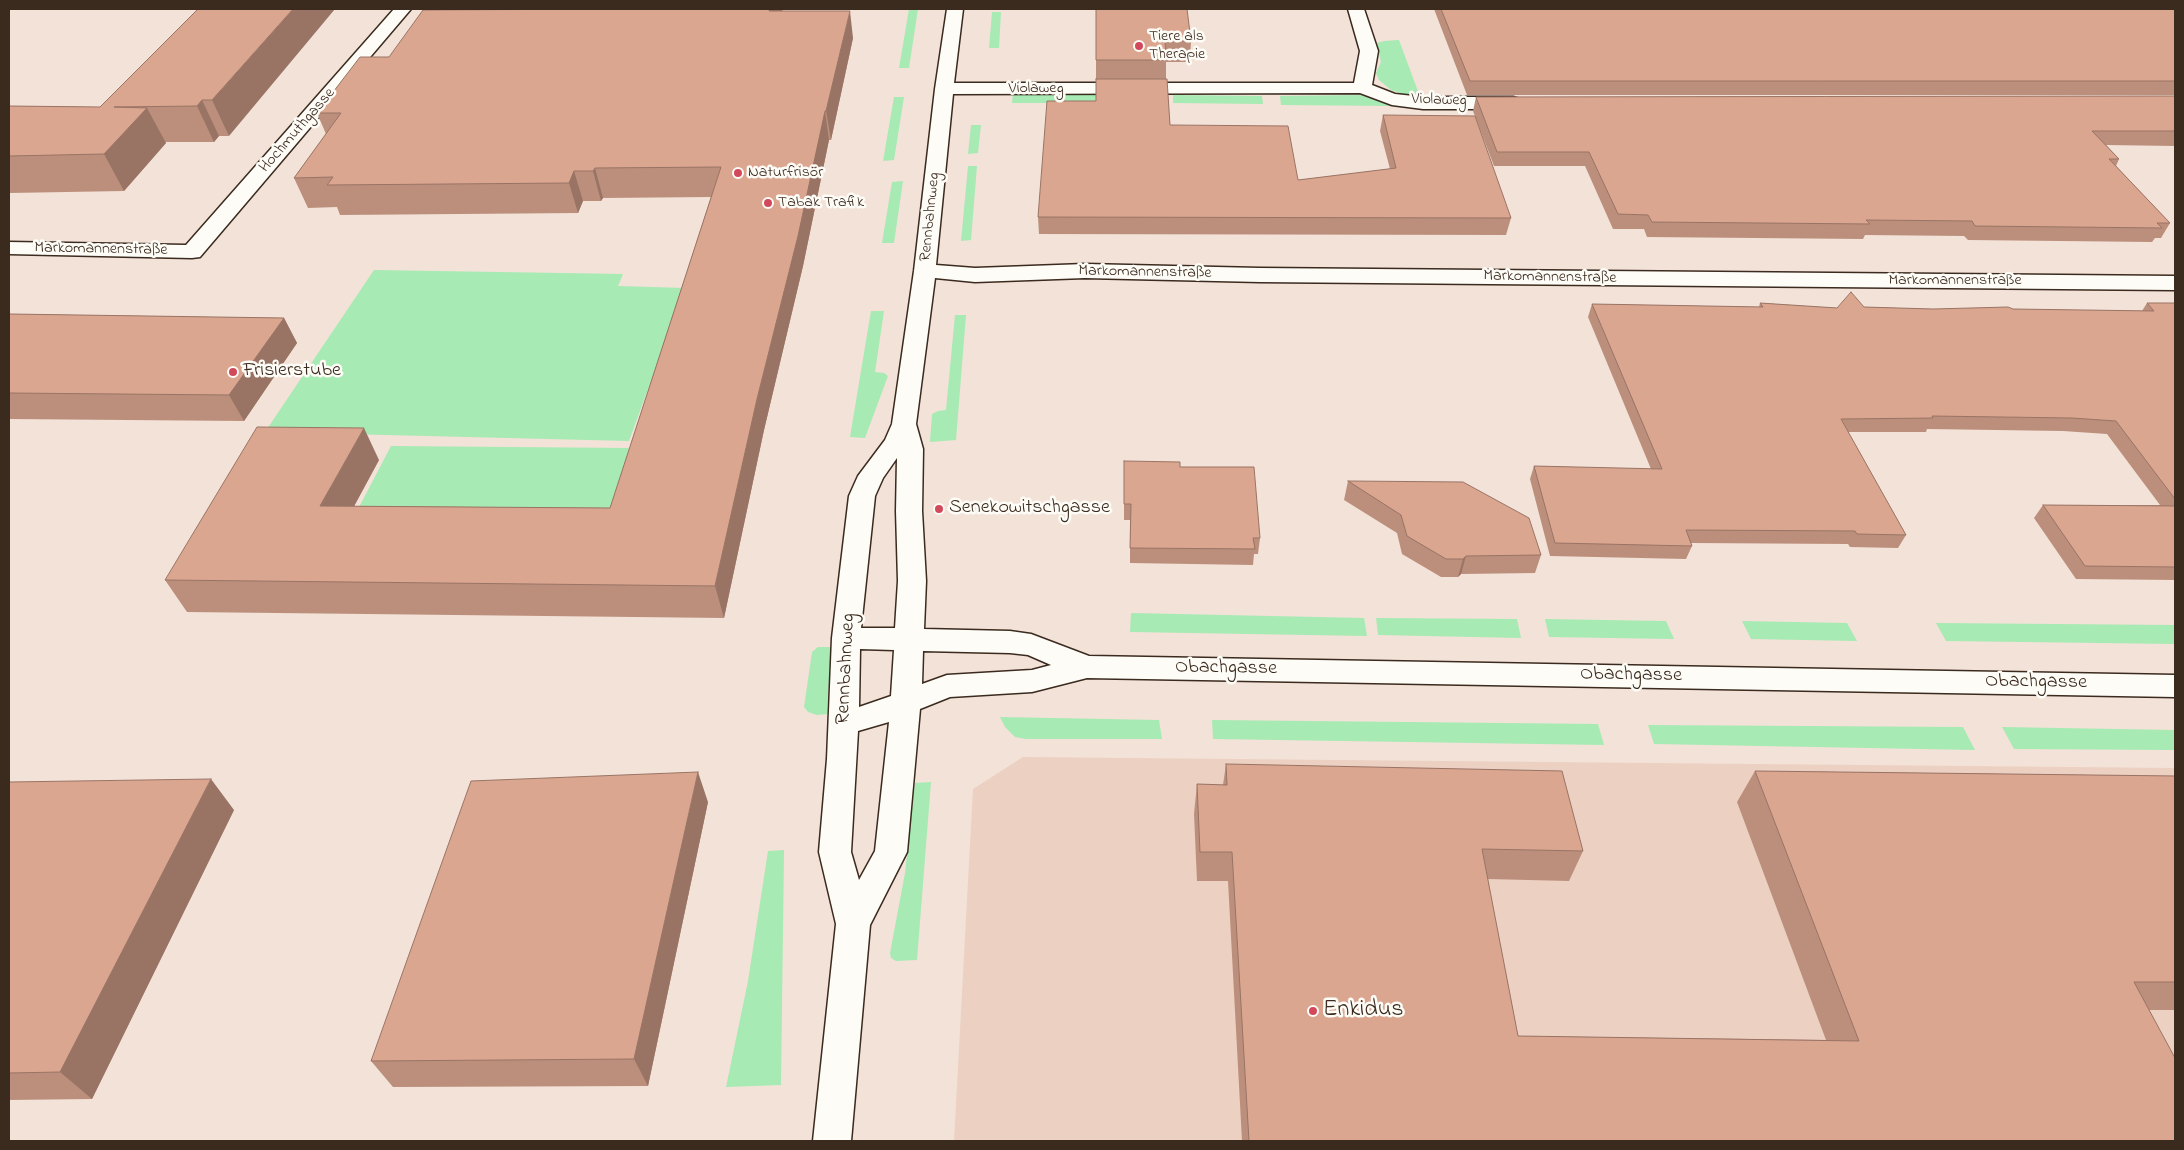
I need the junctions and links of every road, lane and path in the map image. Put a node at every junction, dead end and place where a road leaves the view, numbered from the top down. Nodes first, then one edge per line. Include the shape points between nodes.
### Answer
1 (403, 9) edge
2 (955, 9) edge
3 (1356, 9) edge
4 (1362, 88) junction
5 (944, 89) junction
6 (1532, 103) edge
7 (9, 248) edge
8 (192, 252) joint
9 (926, 271) junction
10 (2175, 283) edge
11 (904, 424) junction
12 (846, 638) junction
13 (909, 639) junction
14 (1087, 667) junction
15 (2175, 686) edge
16 (906, 701) junction
17 (843, 720) junction
18 (853, 924) junction
19 (832, 1141) edge

1 - 8 street, Hochmuthgasse
2 - 5 street, Rennbahnweg
3 - 4 street via 1369,51
4 - 5 street, Violaweg
4 - 6 street, Violaweg via 1392,99 1423,103
5 - 9 street, Rennbahnweg
7 - 8 street, Markomannenstraße
9 - 10 street, Markomannenstraße via 975,275 1085,271
9 - 11 street, Rennbahnweg
11 - 12 street, Rennbahnweg via 862,496
11 - 13 street, Rennbahnweg via 910,449 912,581
12 - 13 street, Obachgasse
12 - 17 street, Rennbahnweg
13 - 14 street, Obachgasse via 1031,645
13 - 16 street, Rennbahnweg
14 - 15 street, Obachgasse
14 - 16 street, Obachgasse via 1032,681 947,686
16 - 17 street, Obachgasse via 864,718
16 - 18 street, Rennbahnweg via 891,852
17 - 18 street, Rennbahnweg via 835,852
18 - 19 street, Rennbahnweg

